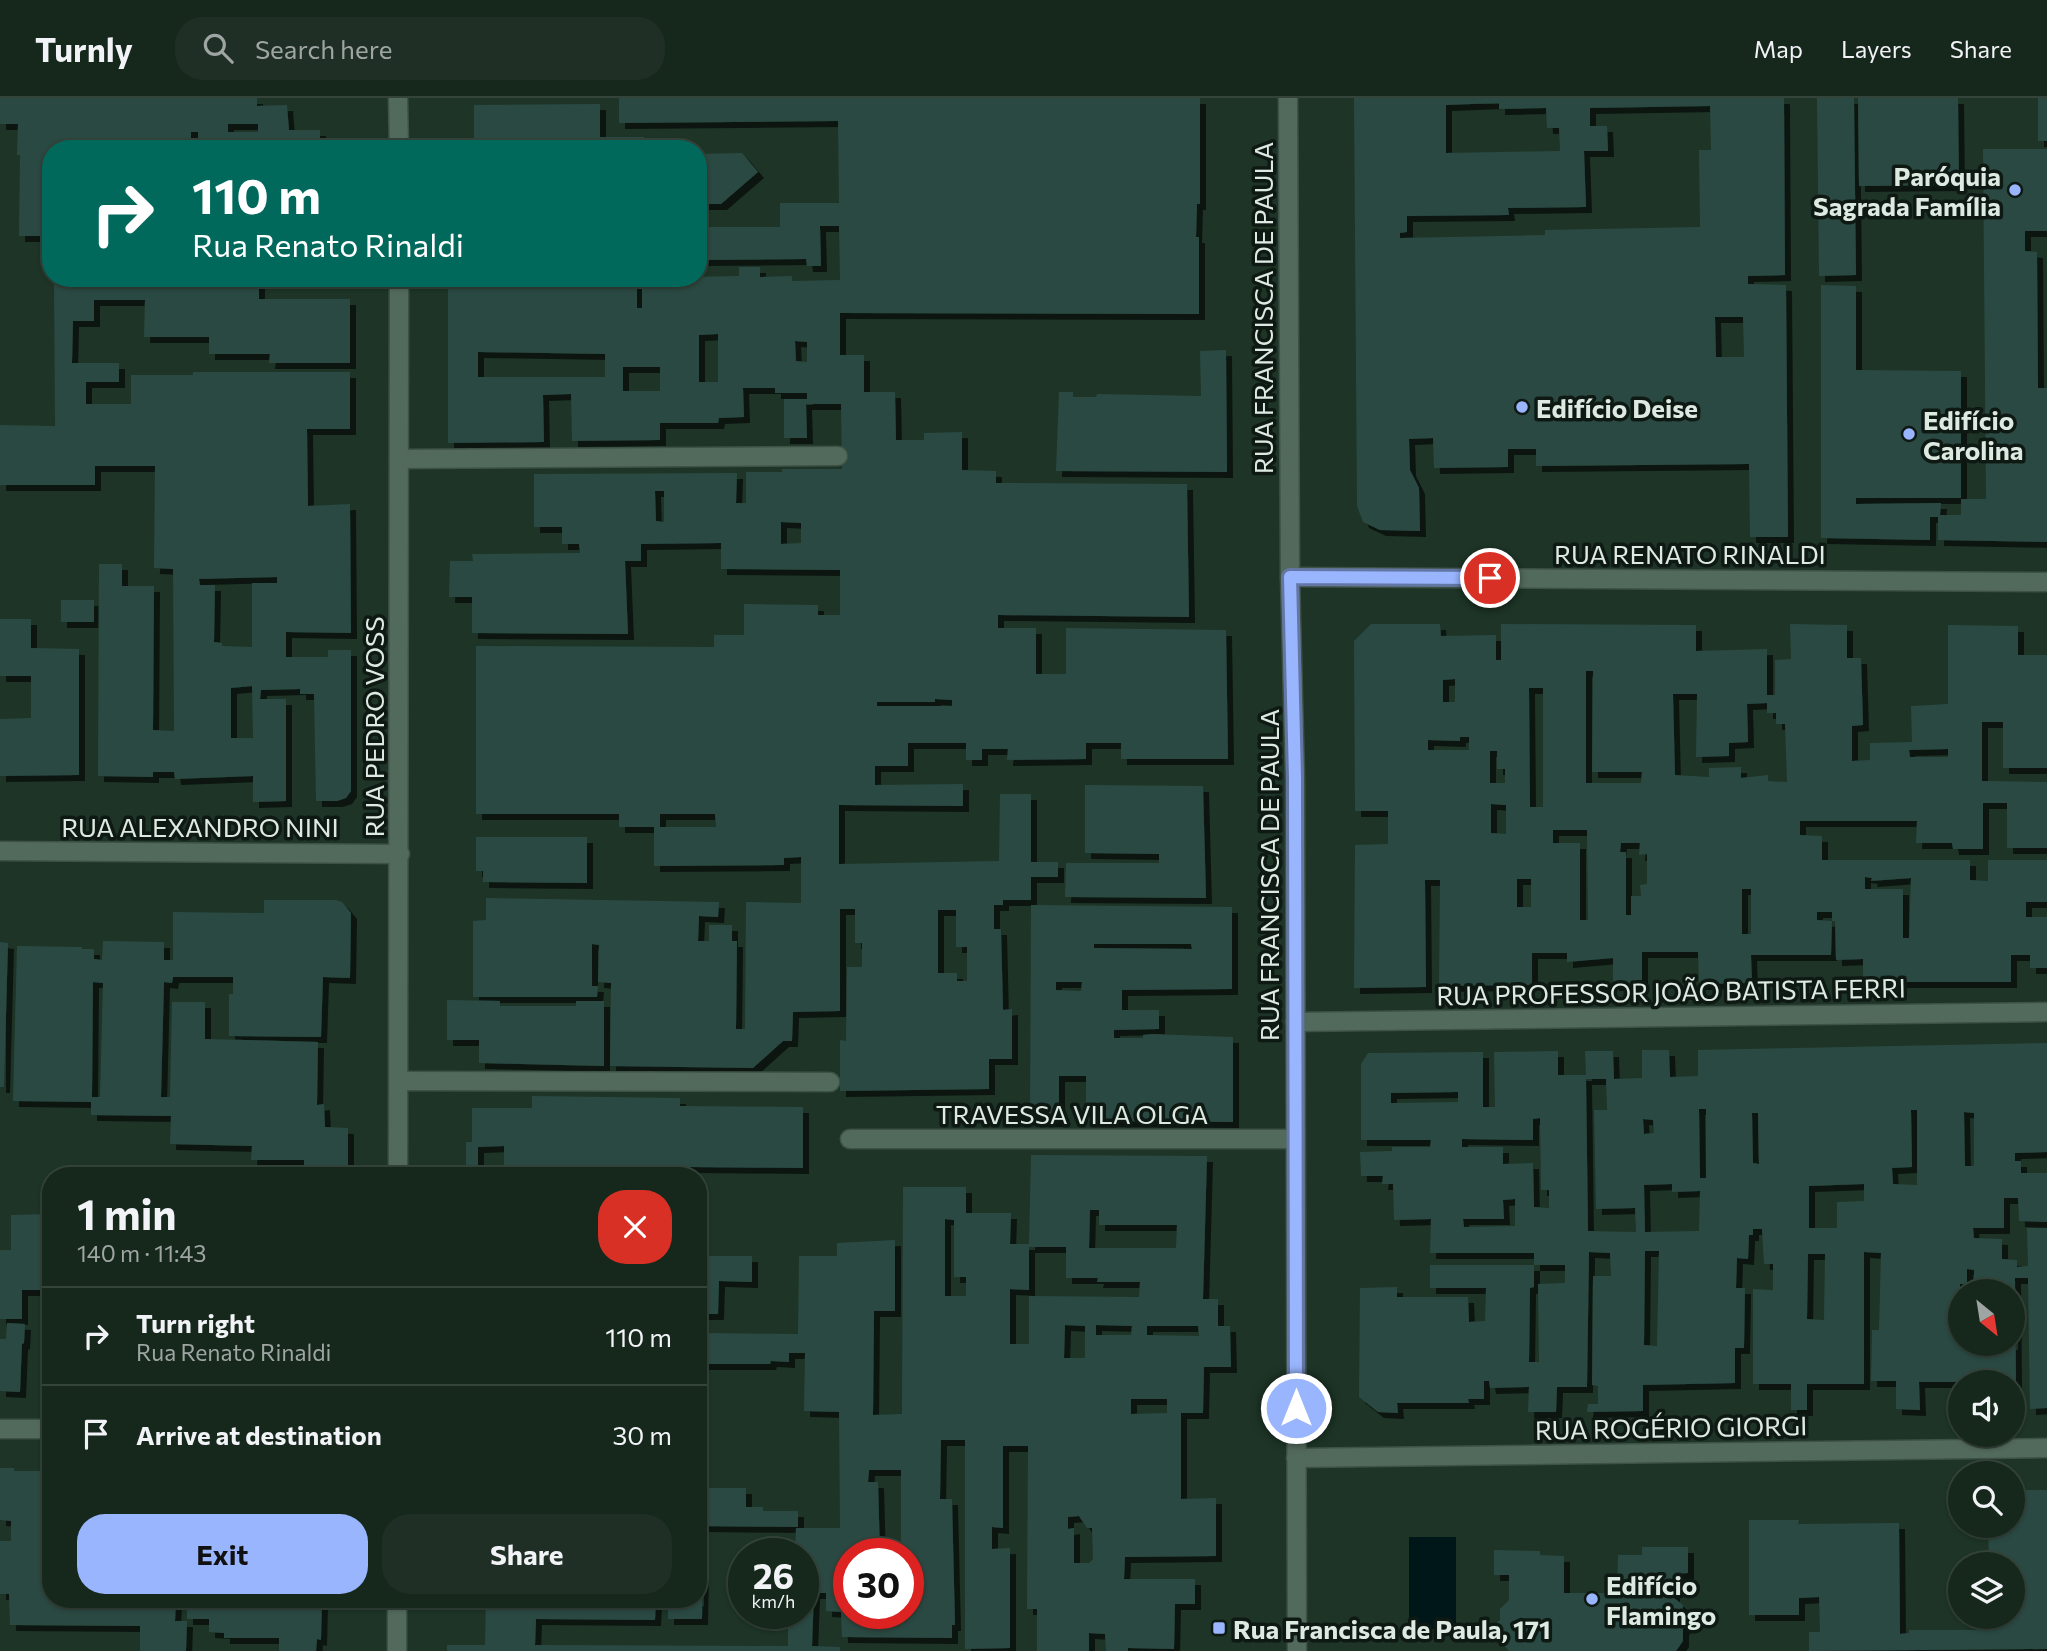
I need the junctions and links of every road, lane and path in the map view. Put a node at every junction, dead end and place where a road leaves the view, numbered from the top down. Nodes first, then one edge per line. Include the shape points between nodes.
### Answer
1 (398, 98) edge
2 (1288, 98) edge
3 (399, 140) edge
4 (399, 287) edge
5 (838, 456) dead end
6 (399, 459) junction
7 (1290, 577) junction
8 (2047, 582) edge
9 (0, 851) edge
10 (400, 854) junction
11 (2047, 1012) edge
12 (1295, 1022) junction
13 (399, 1081) junction
14 (830, 1082) dead end
15 (849, 1139) dead end
16 (1295, 1139) junction
17 (398, 1167) edge
18 (0, 1429) edge
19 (42, 1429) edge
20 (2047, 1448) edge
21 (1296, 1458) junction
22 (397, 1608) edge
23 (397, 1651) edge
24 (1297, 1651) edge

1 - 3 street
2 - 7 street, RUA FRANCISCA DE PAULA
4 - 6 street, RUA PEDRO VOSS
5 - 6 street
6 - 10 street, RUA PEDRO VOSS
7 - 8 street, RUA RENATO RINALDI
7 - 12 street, RUA FRANCISCA DE PAULA
9 - 10 street, RUA ALEXANDRO NINI
10 - 13 street, RUA PEDRO VOSS
11 - 12 street, RUA PROFESSOR JOÃO BATISTA FERRI
12 - 16 street, RUA FRANCISCA DE PAULA
13 - 14 street
13 - 17 street, RUA PEDRO VOSS
15 - 16 street, TRAVESSA VILA OLGA
16 - 21 street, RUA FRANCISCA DE PAULA
18 - 19 street
20 - 21 street, RUA ROGÉRIO GIORGI
21 - 24 street, RUA FRANCISCA DE PAULA
22 - 23 street

